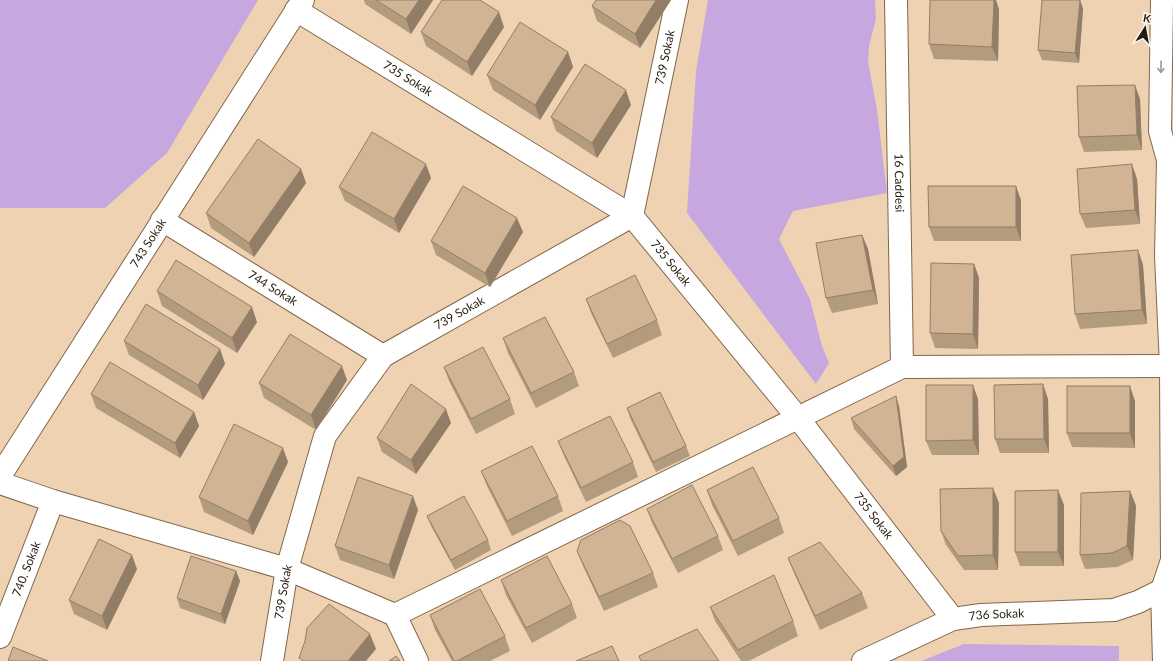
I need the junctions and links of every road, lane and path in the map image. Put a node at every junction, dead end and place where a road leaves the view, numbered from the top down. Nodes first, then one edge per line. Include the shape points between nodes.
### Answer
1 (678, 0) edge
2 (896, 0) edge
3 (1162, 0) edge
4 (300, 5) edge
5 (1170, 154) edge
6 (632, 216) junction
7 (162, 220) junction
8 (384, 356) junction
9 (1171, 366) junction
10 (902, 367) junction
11 (798, 418) junction
12 (0, 476) edge
13 (0, 483) edge
14 (53, 501) junction
15 (287, 569) junction
16 (1162, 590) junction
17 (395, 615) junction
18 (953, 619) junction
19 (0, 637) edge
20 (272, 661) edge
21 (417, 661) edge
22 (863, 661) edge
23 (1164, 661) edge

1 - 6 street, 739 Sokak
2 - 10 street, 16 Caddesi
3 -> 5 street via 1160,131
4 - 6 street, 735 Sokak
4 - 7 street, 743 Sokak
5 - 9 street via 1166,256
6 - 8 street, 739 Sokak
6 - 11 street, 735 Sokak
7 - 8 street, 744 Sokak
7 - 12 street, 743 Sokak
8 - 15 street, 739 Sokak via 325,436
9 - 10 street
9 - 16 street via 1172,560
10 - 11 street
11 - 17 street
11 - 18 street, 735 Sokak
13 - 14 street
14 - 15 street
14 - 19 street, 740. Sokak
15 - 17 street
15 - 20 street, 739 Sokak
16 - 18 street, 736 Sokak via 1114,610 981,615
16 - 23 street
17 - 21 street
18 - 22 street, 736 Sokak

